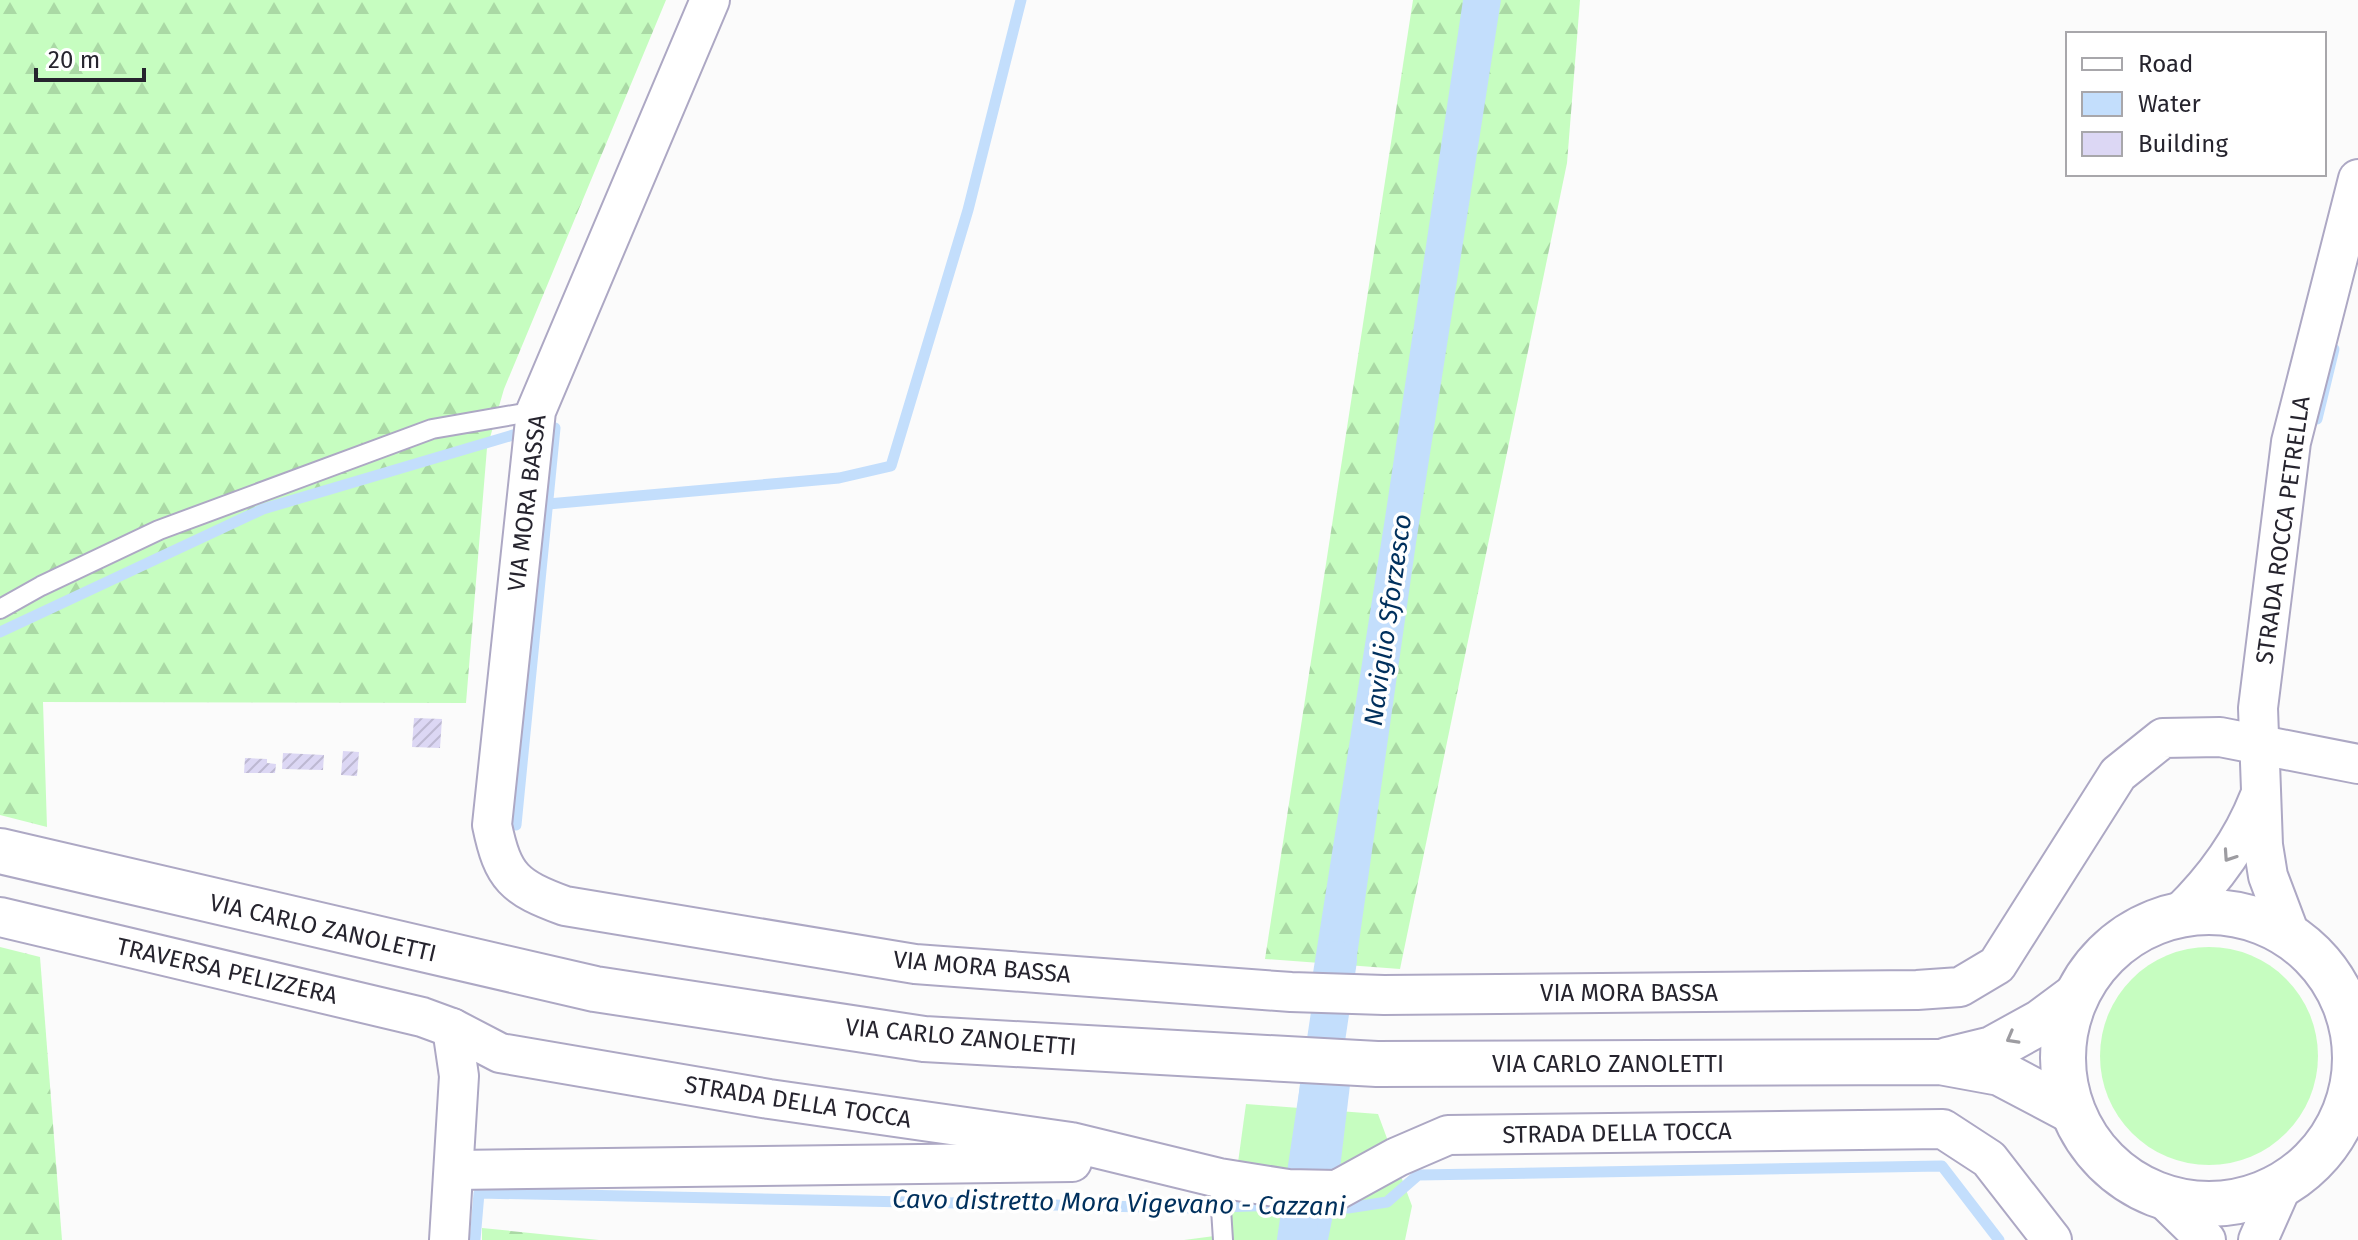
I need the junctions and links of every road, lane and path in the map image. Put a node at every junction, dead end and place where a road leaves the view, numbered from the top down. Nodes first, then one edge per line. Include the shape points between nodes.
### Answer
1 (710, 0) edge
2 (2358, 179) edge
3 (535, 424) junction
4 (0, 609) edge
5 (2258, 744) junction
6 (2358, 764) edge
7 (2262, 787) junction
8 (0, 851) edge
9 (2179, 914) junction
10 (0, 917) edge
11 (2291, 937) junction
12 (2076, 996) junction
13 (2351, 1002) edge
14 (452, 1028) junction
15 (1940, 1062) junction
16 (2352, 1110) edge
17 (2072, 1111) junction
18 (1149, 1160) junction
19 (455, 1170) junction
20 (1221, 1184) junction
21 (2282, 1186) junction
22 (2163, 1198) junction
23 (449, 1240) edge
24 (1223, 1240) edge
25 (2052, 1240) edge
26 (2206, 1240) edge
27 (2258, 1240) edge

1 - 3 street, VIA MORA BASSA
2 - 5 street, STRADA ROCCA PETRELLA via 2291,442
3 - 4 lane via 432,429 159,530
3 - 5 street, VIA MORA BASSA via 492,825 500,860 522,887 565,906 915,964 1291,992 1960,987 1997,965 2118,774 2163,738 2220,737
5 - 6 street, VIA MORA BASSA
5 - 7 street, STRADA ROCCA PETRELLA
7 -> 9 street via 2247,828 2210,885
7 - 11 street, STRADA ROCCA PETRELLA via 2268,876
8 - 15 main road, VIA CARLO ZANOLETTI via 595,989 924,1039 1377,1064
9 - 11 main road via 2218,912 2256,919
9 - 12 main road via 2118,943
10 - 14 street, TRAVERSA PELIZZERA
11 - 13 main road via 2321,963
12 -> 15 main road, VIA CARLO ZANOLETTI via 1992,1049
12 - 17 main road via 2064,1033 2063,1072
13 - 16 main road via 2356,1076
14 - 18 street, STRADA DELLA TOCCA via 500,1053 769,1099 1071,1142
14 - 19 street via 459,1076
15 - 17 main road, VIA CARLO ZANOLETTI via 2000,1073
16 - 21 main road via 2320,1156
17 - 22 main road via 2093,1148 2124,1178
18 - 19 street, STRADA DELLA TOCCA
18 - 20 street, STRADA DELLA TOCCA
19 - 23 street
20 - 24 lane
20 - 25 street, STRADA DELLA TOCCA via 1337,1190 1448,1135 1943,1129 1989,1159
21 - 22 main road via 2244,1201 2203,1205
21 - 27 street
22 - 26 street

